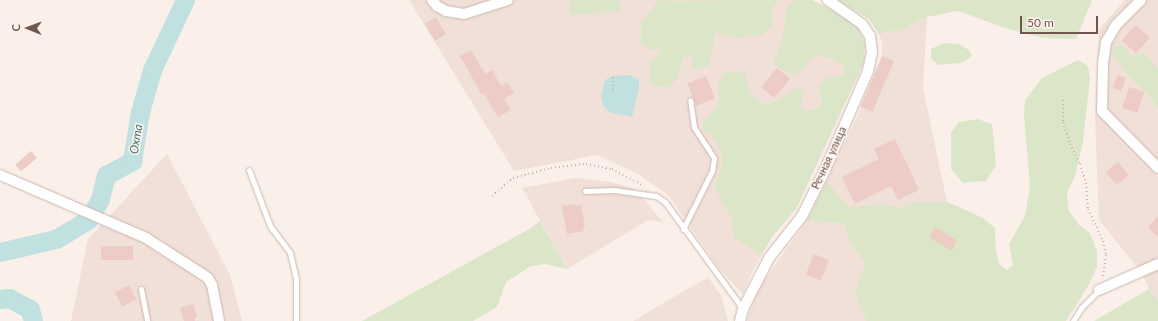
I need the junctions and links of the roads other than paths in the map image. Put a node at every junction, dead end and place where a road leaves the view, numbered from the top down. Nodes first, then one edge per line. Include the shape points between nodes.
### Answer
1 (432, 0) edge
2 (508, 0) edge
3 (828, 0) edge
4 (1140, 0) edge
5 (690, 100) dead end
6 (1158, 168) edge
7 (249, 170) dead end
8 (0, 176) edge
9 (585, 191) dead end
10 (684, 229) junction
11 (1158, 264) edge
12 (141, 289) dead end
13 (1099, 290) joint
14 (743, 308) junction
15 (147, 321) edge
16 (219, 321) edge
17 (296, 321) edge
18 (740, 321) edge
19 (1073, 321) edge

1 - 2 street via 446,11 464,14
3 - 14 street, Речная улица via 862,24 870,36 872,52 868,71 802,216 769,258
4 - 6 street via 1116,25 1106,42 1102,111
5 - 10 lane via 694,127 714,158 712,171
7 - 17 lane via 270,226 290,253 296,280
8 - 16 street via 146,238 208,278
9 - 10 lane via 614,190 656,196 665,202
10 - 14 lane
11 - 13 street
12 - 15 lane
13 - 19 lane via 1081,308
14 - 18 street, Речная улица

